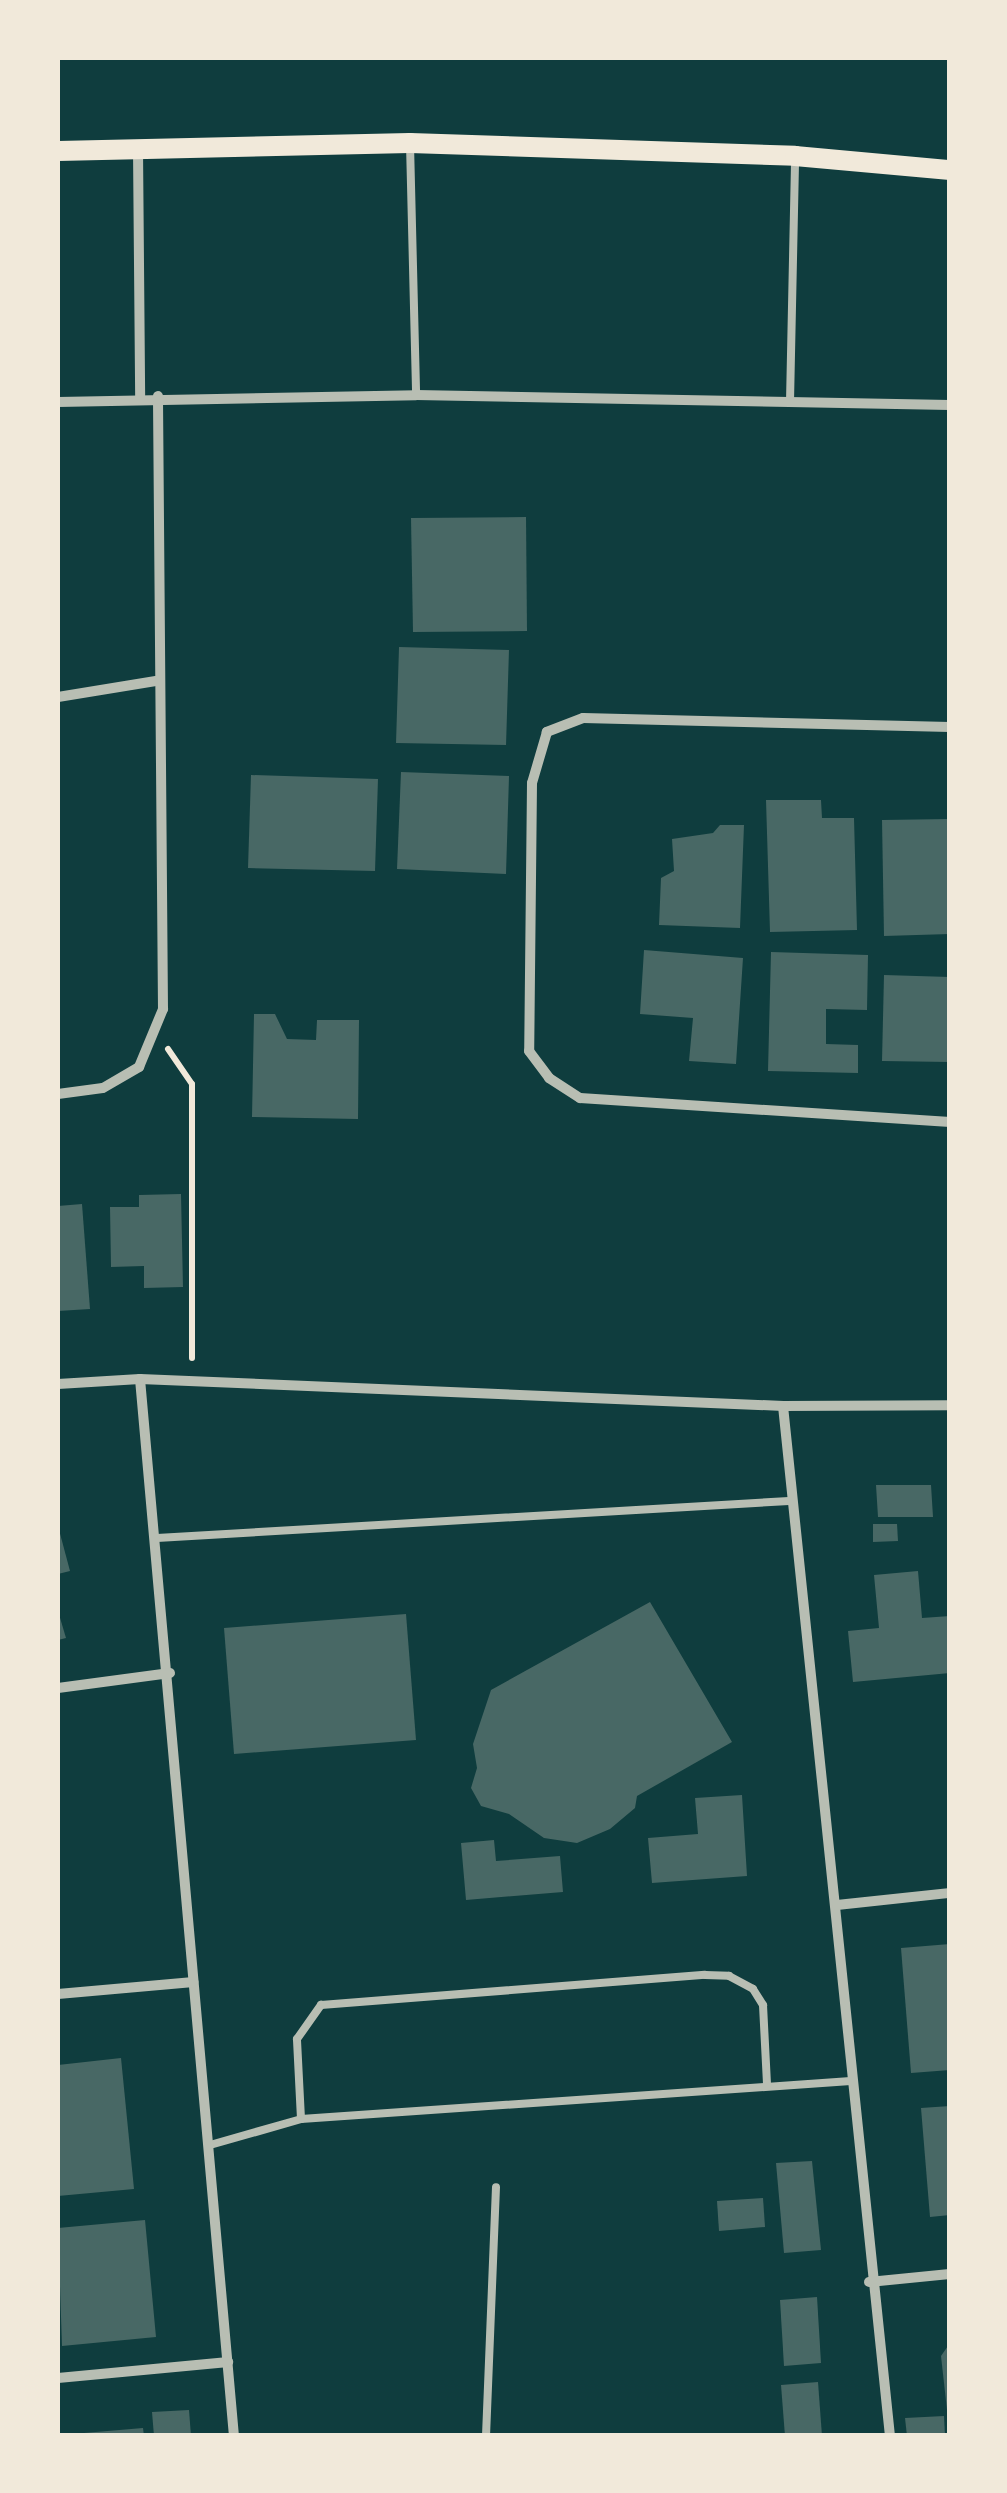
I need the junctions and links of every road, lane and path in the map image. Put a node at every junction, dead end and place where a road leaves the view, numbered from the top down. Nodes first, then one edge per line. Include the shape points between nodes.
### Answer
1 (410, 142) junction
2 (138, 148) junction
3 (58, 151) edge
4 (795, 156) junction
5 (950, 170) edge
6 (416, 395) junction
7 (158, 396) junction
8 (140, 398) junction
9 (58, 402) edge
10 (790, 402) junction
11 (950, 405) edge
12 (156, 681) junction
13 (58, 697) edge
14 (950, 727) edge
15 (153, 1034) junction
16 (58, 1094) edge
17 (950, 1122) edge
18 (140, 1378) junction
19 (192, 1381) junction
20 (58, 1384) edge
21 (783, 1406) junction
22 (950, 1406) edge
23 (789, 1501) junction
24 (157, 1538) junction
25 (170, 1673) junction
26 (58, 1688) edge
27 (950, 1893) edge
28 (836, 1905) junction
29 (193, 1982) junction
30 (58, 1994) edge
31 (851, 2081) junction
32 (767, 2085) junction
33 (301, 2119) junction
34 (210, 2145) junction
35 (496, 2187) dead end
36 (950, 2274) edge
37 (869, 2282) junction
38 (228, 2362) junction
39 (58, 2378) edge
40 (234, 2436) edge
41 (486, 2436) edge
42 (890, 2436) edge

1 - 2 main road
1 - 4 main road
1 - 6 lane
2 - 3 main road
2 - 8 street
4 - 5 main road
4 - 10 lane
6 - 7 street
6 - 10 street
7 - 8 street
7 - 12 street
8 - 9 street
10 - 11 street
12 - 13 street
12 - 15 street via 164,1009
14 - 17 street via 583,718 547,732 532,783 529,1050 549,1078 580,1098
15 - 16 street via 138,1068 103,1088
15 - 19 path via 180,1059 192,1084
18 - 19 street
18 - 20 street
18 - 24 street
19 - 21 street
21 - 22 street
21 - 23 street
23 - 24 lane
23 - 28 street
24 - 25 street
25 - 26 street
25 - 29 street
27 - 28 street
28 - 31 street
29 - 30 street
29 - 34 street
31 - 32 lane
31 - 37 street
32 - 33 lane
32 - 33 lane via 764,2005 754,1989 729,1976 705,1975 321,2005 304,2022 294,2055
33 - 34 lane
34 - 38 street
35 - 41 lane
36 - 37 street
37 - 42 street
38 - 39 street
38 - 40 street

